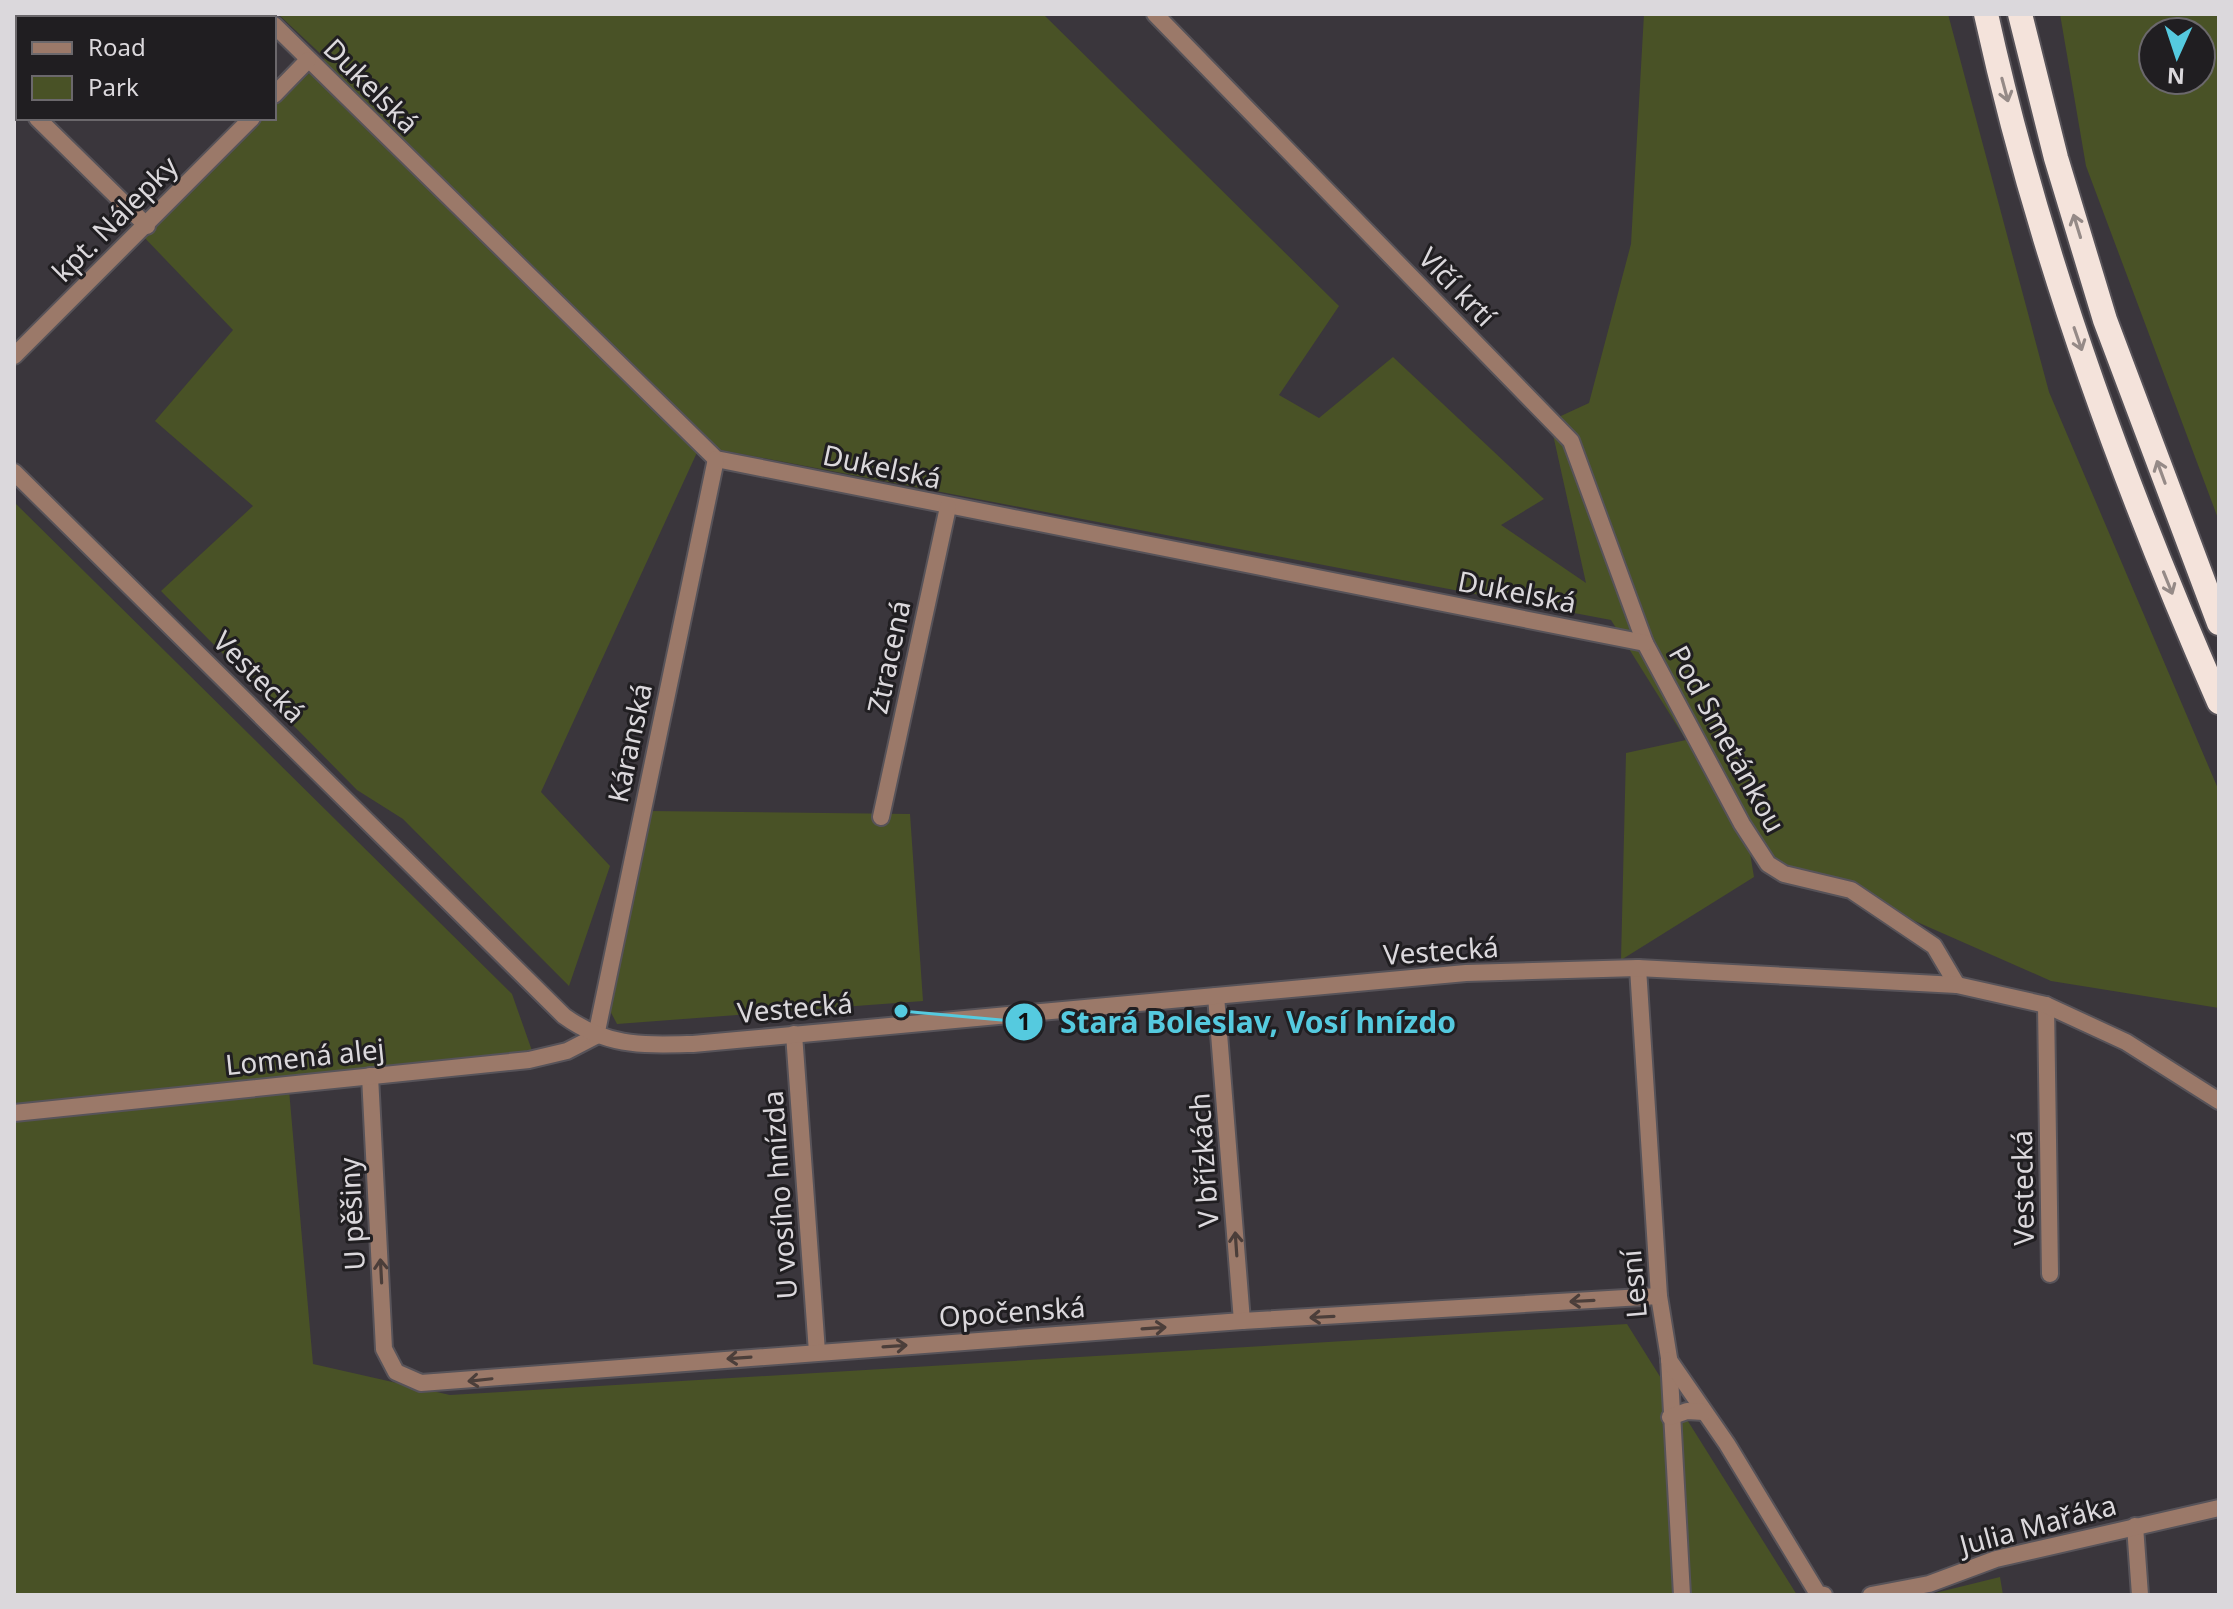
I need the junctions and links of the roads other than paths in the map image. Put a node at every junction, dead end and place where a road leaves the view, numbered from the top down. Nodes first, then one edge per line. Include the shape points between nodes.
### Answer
1 (1155, 14) edge
2 (1986, 14) edge
3 (2020, 14) edge
4 (276, 27) edge
5 (308, 60) junction
6 (276, 93) edge
7 (39, 120) edge
8 (250, 120) edge
9 (147, 226) junction
10 (14, 356) edge
11 (716, 459) junction
12 (14, 472) edge
13 (948, 507) junction
14 (2219, 623) edge
15 (1645, 643) junction
16 (2219, 702) edge
17 (881, 817) dead end
18 (1638, 968) junction
19 (1957, 985) junction
20 (1216, 996) junction
21 (2046, 1005) junction
22 (794, 1034) junction
23 (596, 1036) junction
24 (370, 1076) junction
25 (2219, 1101) edge
26 (14, 1113) edge
27 (2050, 1274) dead end
28 (1659, 1296) junction
29 (1242, 1321) junction
30 (384, 1349) joint
31 (817, 1352) junction
32 (1669, 1358) junction
33 (1704, 1412) junction
34 (1670, 1417) junction
35 (2219, 1508) edge
36 (2135, 1526) junction
37 (1682, 1595) edge
38 (1824, 1595) edge
39 (1871, 1595) edge
40 (2140, 1595) edge

1 - 15 street, Vlčí krtí via 1571,441
2 -> 16 highway via 2076,336 2130,488
14 -> 3 highway via 2105,320
4 - 5 street, Dukelská
5 - 6 street
5 - 11 street, Dukelská
7 - 9 street
8 - 9 street, kpt. Nálepky
9 - 10 street, kpt. Nálepky
11 - 13 street, Dukelská
11 - 23 street, Káranská
12 - 23 street, Vestecká via 564,1016
13 - 15 street, Dukelská
13 - 17 street, Ztracená
15 - 19 street, Pod Smetánkou via 1768,864 1784,874 1851,890 1934,946
18 - 19 street, Vestecká
18 - 20 street, Vestecká via 1466,973
18 - 28 street, Lesní
19 - 21 street, Vestecká
20 - 22 street, Vestecká
29 -> 20 street, V břízkách
21 - 25 street, Vestecká via 2126,1042
21 - 27 street, Vestecká
22 - 23 street, Vestecká via 648,1045
22 - 31 street, U vosího hnízda
23 - 24 street, Lomená alej via 567,1051 529,1060
24 - 26 street, Lomená alej
30 -> 24 street, U pěšiny
28 -> 29 street, Opočenská
28 - 32 street, Lesní
31 -> 29 street, Opočenská
31 -> 30 street, Opočenská via 421,1383 396,1372
32 - 33 street
32 - 34 street, Lesní
33 - 34 street
33 - 38 street via 1818,1594
34 - 37 street, Lesní
35 - 36 street, Julia Mařáka
36 - 39 street, Julia Mařáka via 1996,1559 1929,1584
36 - 40 street

